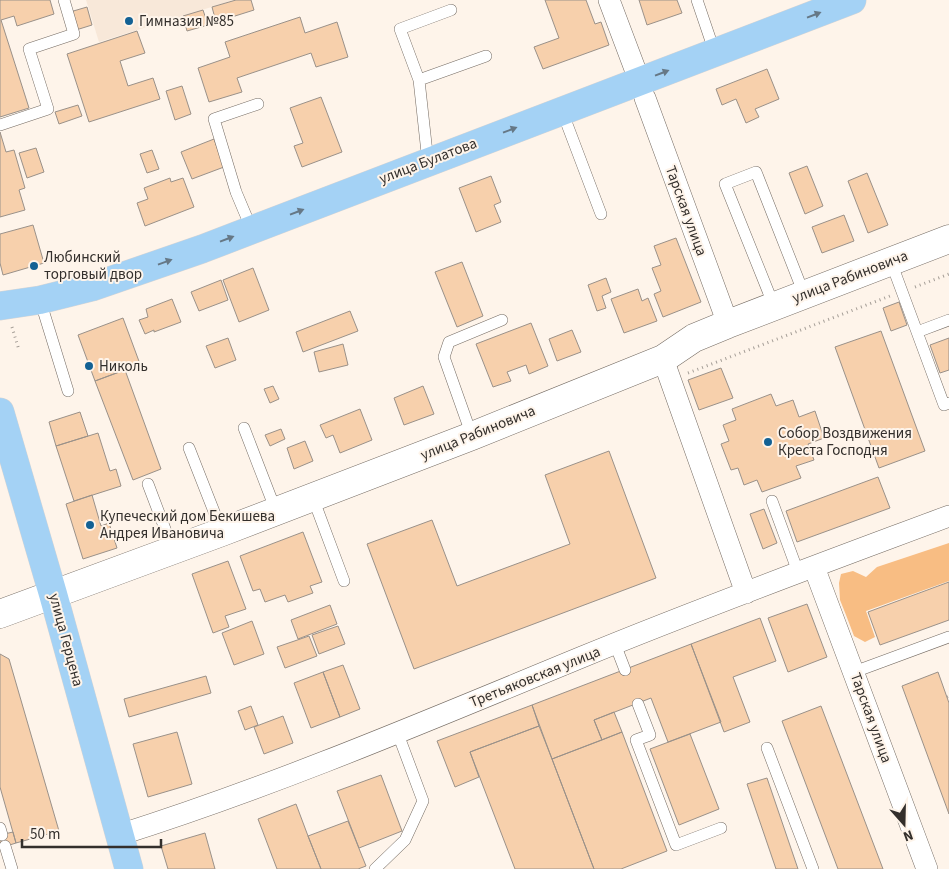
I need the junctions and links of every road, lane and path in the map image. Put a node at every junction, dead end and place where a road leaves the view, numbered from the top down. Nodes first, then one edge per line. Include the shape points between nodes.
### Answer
1 (64, 0) edge
2 (609, 0) edge
3 (697, 0) edge
4 (852, 0) edge
5 (451, 10) dead end
6 (714, 53) junction
7 (486, 56) dead end
8 (635, 69) dead end
9 (419, 80) junction
10 (645, 98) dead end
11 (258, 104) dead end
12 (562, 111) junction
13 (0, 125) edge
14 (428, 162) junction
15 (601, 214) dead end
16 (252, 230) junction
17 (949, 239) edge
18 (891, 262) junction
19 (949, 274) edge
20 (902, 291) junction
21 (804, 294) junction
22 (40, 300) junction
23 (774, 306) junction
24 (6, 315) edge
25 (502, 320) dead end
26 (949, 320) edge
27 (728, 324) junction
28 (917, 332) junction
29 (19, 350) dead end
30 (671, 368) junction
31 (68, 391) dead end
32 (949, 403) edge
33 (0, 412) edge
34 (244, 428) dead end
35 (472, 436) junction
36 (189, 448) dead end
37 (148, 484) dead end
38 (313, 498) junction
39 (772, 502) dead end
40 (276, 511) junction
41 (949, 516) edge
42 (222, 532) junction
43 (173, 550) junction
44 (806, 570) junction
45 (344, 581) dead end
46 (746, 593) junction
47 (53, 594) junction
48 (0, 614) edge
49 (948, 640) edge
50 (615, 644) junction
51 (625, 670) dead end
52 (854, 672) junction
53 (638, 704) dead end
54 (398, 734) junction
55 (767, 748) dead end
56 (721, 828) dead end
57 (119, 835) junction
58 (2, 836) edge
59 (12, 869) edge
60 (129, 869) edge
61 (375, 869) edge
62 (813, 869) edge
63 (927, 869) edge

1 - 13 lane via 74,34 29,49 48,109
2 - 8 street
3 - 6 lane
6 -> 4 main road, улица Булатова
5 - 9 lane via 400,28
12 -> 6 main road, улица Булатова
7 - 9 lane
9 - 14 lane
10 - 27 street, Тарская улица
11 - 16 lane via 214,119 236,192
14 -> 12 main road, улица Булатова
12 - 15 lane
16 -> 14 main road, улица Булатова
22 -> 16 main road, улица Булатова via 150,268
17 - 18 street, улица Рабиновича
18 - 20 lane
18 - 21 street, улица Рабиновича
19 - 20 path
20 - 28 lane
20 - 30 path
21 - 23 street, улица Рабиновича
21 - 23 lane via 756,172 725,184
22 - 24 main road, улица Булатова
22 - 31 lane
23 - 27 street, улица Рабиновича
24 - 29 path
25 - 35 lane via 448,342 444,357
26 - 28 lane
27 - 30 street, улица Рабиновича via 694,338
28 - 32 lane via 944,405
30 - 35 street, улица Рабиновича
30 - 46 street
33 - 47 main road, улица Герцена
34 - 40 lane
35 - 38 street, улица Рабиновича
36 - 42 lane
37 - 43 lane
38 - 40 street, улица Рабиновича
38 - 45 lane
39 - 44 lane
40 - 42 street, улица Рабиновича
41 - 44 street, Третьяковская улица
42 - 43 street, улица Рабиновича
43 - 47 street, улица Рабиновича
44 - 46 street, Третьяковская улица
44 - 52 street, Тарская улица
46 - 50 street, Третьяковская улица
47 - 48 street, улица Рабиновича
47 - 57 main road, улица Герцена
49 - 52 lane
50 - 51 lane
50 - 54 street, Третьяковская улица
52 - 63 street, Тарская улица
53 - 56 lane via 650,735 636,740 676,845
54 - 57 street, Третьяковская улица via 210,806
54 - 61 lane via 423,801 405,840
55 - 62 lane
57 - 60 main road, улица Герцена
58 - 59 lane

